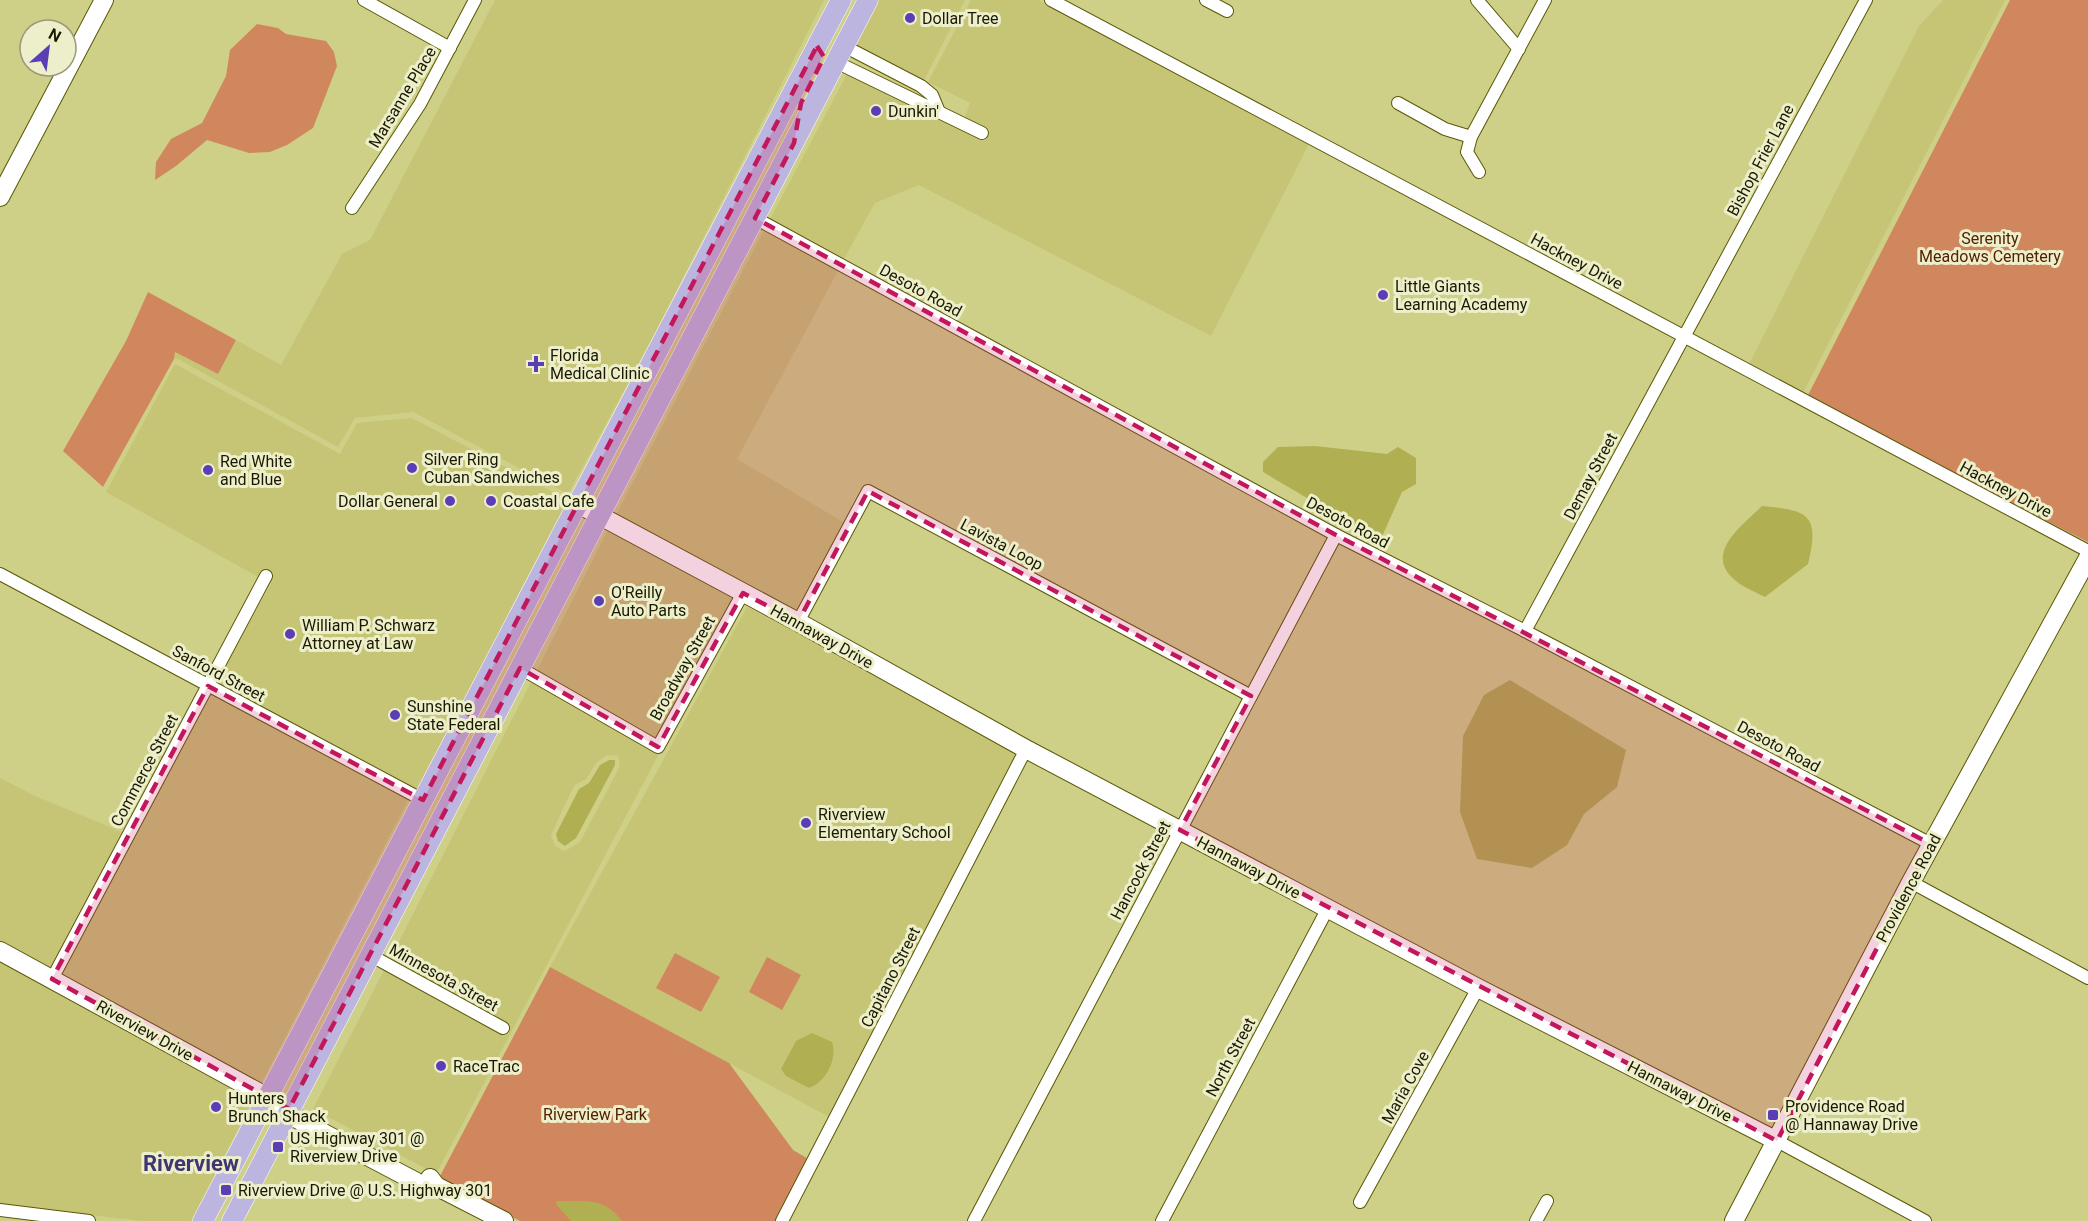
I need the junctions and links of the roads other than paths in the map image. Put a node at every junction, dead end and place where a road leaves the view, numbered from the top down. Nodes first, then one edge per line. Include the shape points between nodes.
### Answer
1 (104, 0) edge
2 (364, 0) edge
3 (475, 0) edge
4 (841, 0) edge
5 (854, 0) edge
6 (868, 0) edge
7 (1051, 0) edge
8 (1206, 0) edge
9 (1477, 0) edge
10 (1545, 0) edge
11 (1866, 0) edge
12 (1067, 4) edge
13 (1227, 11) dead end
14 (817, 46) junction
15 (450, 48) junction
16 (1519, 49) junction
17 (840, 54) junction
18 (801, 75) junction
19 (1398, 103) dead end
20 (982, 133) dead end
21 (1471, 137) junction
22 (794, 143) junction
23 (1479, 172) dead end
24 (0, 197) edge
25 (352, 208) dead end
26 (754, 218) junction
27 (725, 221) junction
28 (1683, 336) junction
29 (689, 343) junction
30 (578, 504) junction
31 (600, 516) junction
32 (1336, 535) junction
33 (2088, 551) edge
34 (2088, 558) edge
35 (0, 574) edge
36 (266, 576) dead end
37 (743, 593) junction
38 (798, 622) junction
39 (1525, 631) junction
40 (508, 638) junction
41 (520, 668) junction
42 (208, 686) junction
43 (1251, 696) junction
44 (1026, 749) junction
45 (423, 800) junction
46 (448, 806) junction
47 (1180, 830) junction
48 (1931, 844) junction
49 (1911, 882) junction
50 (1328, 908) junction
51 (374, 946) junction
52 (0, 951) edge
53 (2088, 978) edge
54 (52, 979) junction
55 (1478, 988) junction
56 (503, 1028) dead end
57 (267, 1098) junction
58 (289, 1110) junction
59 (1777, 1141) junction
60 (1547, 1201) dead end
61 (1360, 1202) dead end
62 (0, 1210) edge
63 (89, 1221) edge
64 (203, 1221) edge
65 (232, 1221) edge
66 (504, 1221) edge
67 (782, 1221) edge
68 (974, 1221) edge
69 (1162, 1221) edge
70 (1536, 1221) edge
71 (1734, 1221) edge
72 (1925, 1221) edge

1 - 24 street
2 - 15 street
3 - 15 street, Marsanne Place
4 - 14 main road
5 - 17 main road via 834,40 832,56
6 - 17 main road
7 - 12 street, Hackney Drive
8 - 13 street
9 - 16 street
10 - 16 street
11 - 28 street, Bishop Frier Lane
12 - 28 street, Hackney Drive
14 - 18 main road
14 - 22 main road via 824,57 801,103
15 - 25 street, Marsanne Place via 420,104
16 - 21 street
17 - 20 street
17 - 22 main road
18 - 26 main road via 790,122 752,197
18 - 27 main road
19 - 21 street via 1445,129
21 - 23 street via 1467,152
22 - 26 main road
26 - 29 main road
26 - 32 street, Desoto Road
27 - 29 main road via 729,240 701,292
27 - 30 main road
28 - 33 street, Hackney Drive
28 - 39 street, Demay Street
29 - 31 main road
30 - 31 street, Hannaway Drive
30 - 40 main road
31 - 37 street, Hannaway Drive
31 - 41 main road
32 - 39 street, Desoto Road
32 - 43 street, Hancock Street
34 - 48 street, Providence Road
35 - 42 street, Sanford Street
36 - 42 street, Commerce Street
37 - 38 street, Hannaway Drive
37 - 41 street, Broadway Street via 658,747
38 - 43 street, Lavista Loop via 868,491
38 - 44 street, Hannaway Drive
39 - 48 street, Desoto Road
40 - 45 main road
40 - 46 main road via 503,673 444,787 442,798
41 - 46 main road
42 - 45 street, Sanford Street
42 - 54 street, Commerce Street
43 - 47 street, Hancock Street
44 - 47 street, Hannaway Drive
44 - 67 street, Capitano Street
45 - 51 main road via 424,824 383,906
45 - 57 main road
46 - 51 main road
47 - 50 street, Hannaway Drive
47 - 68 street, Hancock Street
48 - 49 street, Providence Road
49 - 53 street
49 - 59 street, Providence Road
50 - 55 street, Hannaway Drive
50 - 69 street, North Street
51 - 56 street, Minnesota Street
51 - 58 main road
52 - 54 street, Riverview Drive
54 - 57 street, Riverview Drive
55 - 59 street, Hannaway Drive
55 - 61 street, Maria Cove
57 - 58 street, Riverview Drive
57 - 64 main road
58 - 65 main road
58 - 66 street, Riverview Drive via 302,1110
59 - 71 street, Providence Road
59 - 72 street, Hannaway Drive
60 - 70 street
62 - 63 street

